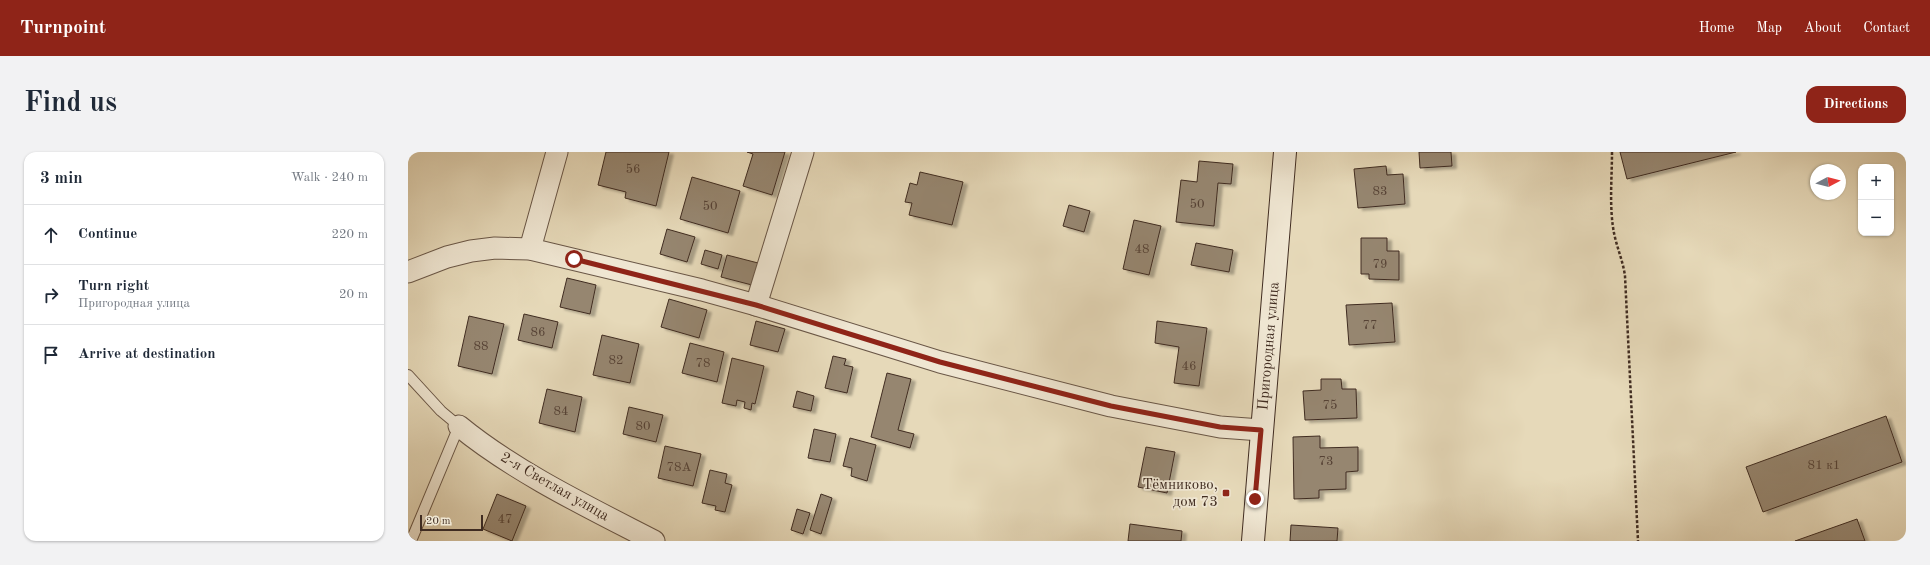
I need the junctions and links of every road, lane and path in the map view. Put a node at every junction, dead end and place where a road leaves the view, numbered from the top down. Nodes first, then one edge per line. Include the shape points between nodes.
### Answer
1 (557, 152) edge
2 (803, 152) edge
3 (1285, 152) edge
4 (1612, 152) edge
5 (530, 250) junction
6 (408, 272) edge
7 (756, 305) junction
8 (408, 375) edge
9 (459, 426) junction
10 (1261, 430) junction
11 (652, 540) edge
12 (412, 541) edge
13 (1253, 541) edge
14 (1638, 541) edge

1 - 5 street
2 - 7 street
3 - 10 street, Пригородная улица
4 - 14 path via 1612,218 1625,276
5 - 6 street via 495,248 472,252 447,257
5 - 7 street
7 - 10 street via 940,362 1111,406 1220,427
8 - 9 lane via 441,411
9 - 11 street, 2-я Светлая улица via 506,459 577,501
9 - 12 lane
10 - 13 street, Пригородная улица

